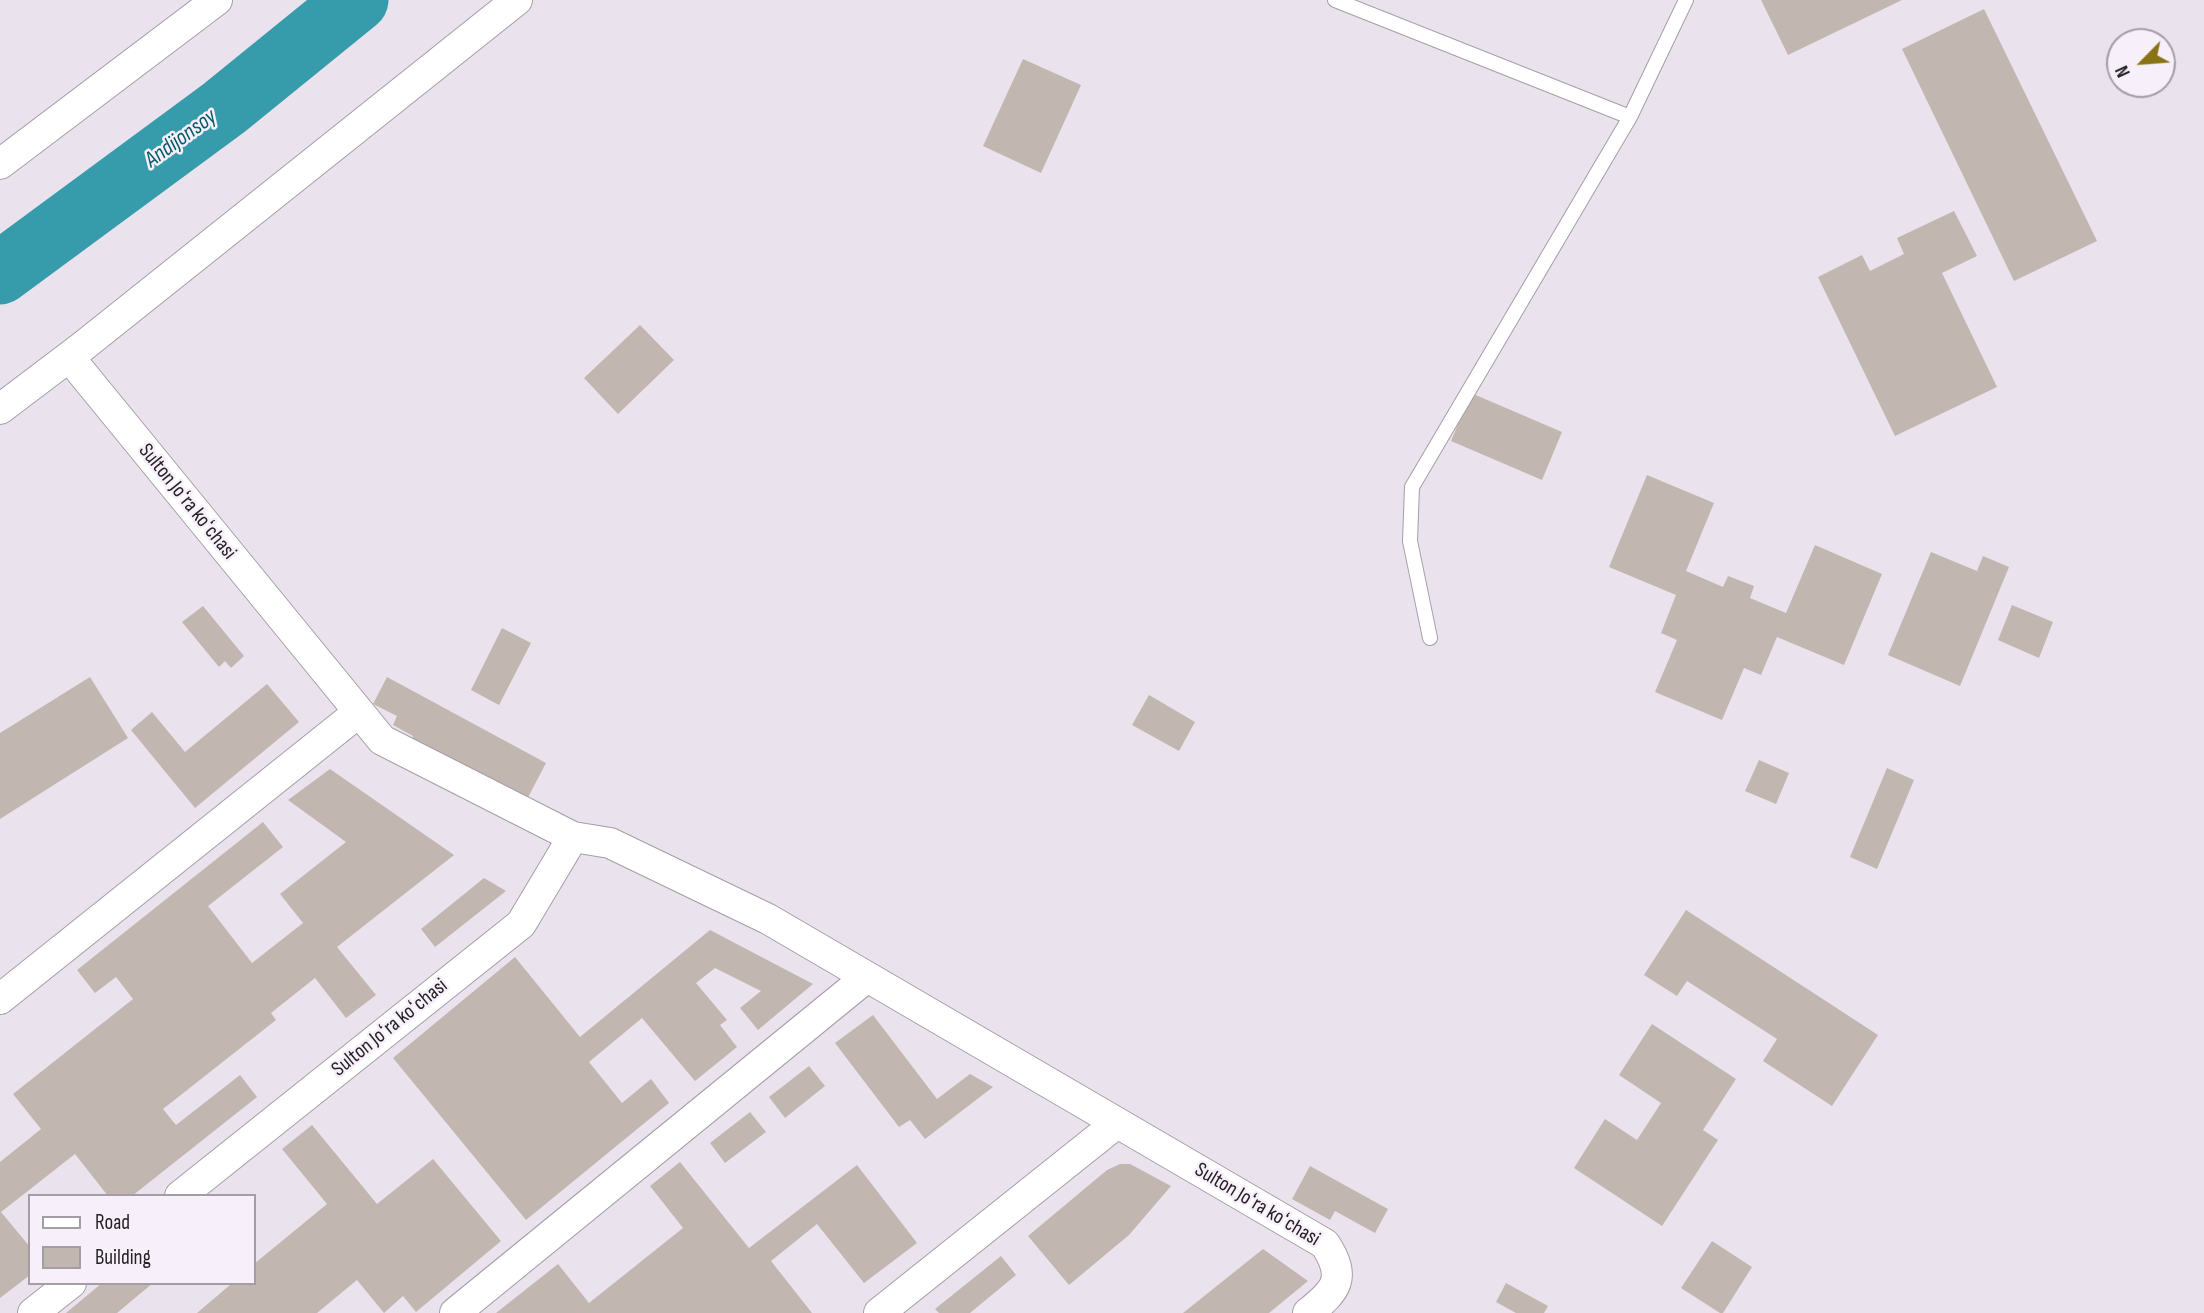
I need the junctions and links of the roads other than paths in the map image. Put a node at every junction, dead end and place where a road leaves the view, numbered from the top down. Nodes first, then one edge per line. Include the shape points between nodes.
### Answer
1 (217, 0) edge
2 (517, 0) edge
3 (1335, 0) edge
4 (1686, 0) edge
5 (1630, 117) junction
6 (0, 164) edge
7 (69, 357) junction
8 (0, 409) edge
9 (1430, 638) dead end
10 (359, 712) junction
11 (573, 837) junction
12 (867, 977) junction
13 (0, 999) edge
14 (1117, 1123) junction
15 (183, 1194) edge
16 (68, 1285) edge
17 (33, 1313) edge
18 (455, 1313) edge
19 (879, 1313) edge
20 (1308, 1313) edge

1 - 6 street
2 - 7 street
3 - 5 lane
4 - 5 lane
5 - 9 lane via 1412,487 1410,541
7 - 8 street
7 - 10 street, Sulton Joʻra koʻchasi
10 - 11 street, Sulton Joʻra koʻchasi via 382,740
10 - 13 street
11 - 12 street, Sulton Joʻra koʻchasi via 610,843 768,919
11 - 15 street, Sulton Joʻra koʻchasi via 521,924
12 - 14 street, Sulton Joʻra koʻchasi
12 - 18 street
14 - 19 street
14 - 20 street, Sulton Joʻra koʻchasi via 1325,1244 1335,1260 1337,1280 1328,1297
16 - 17 street

